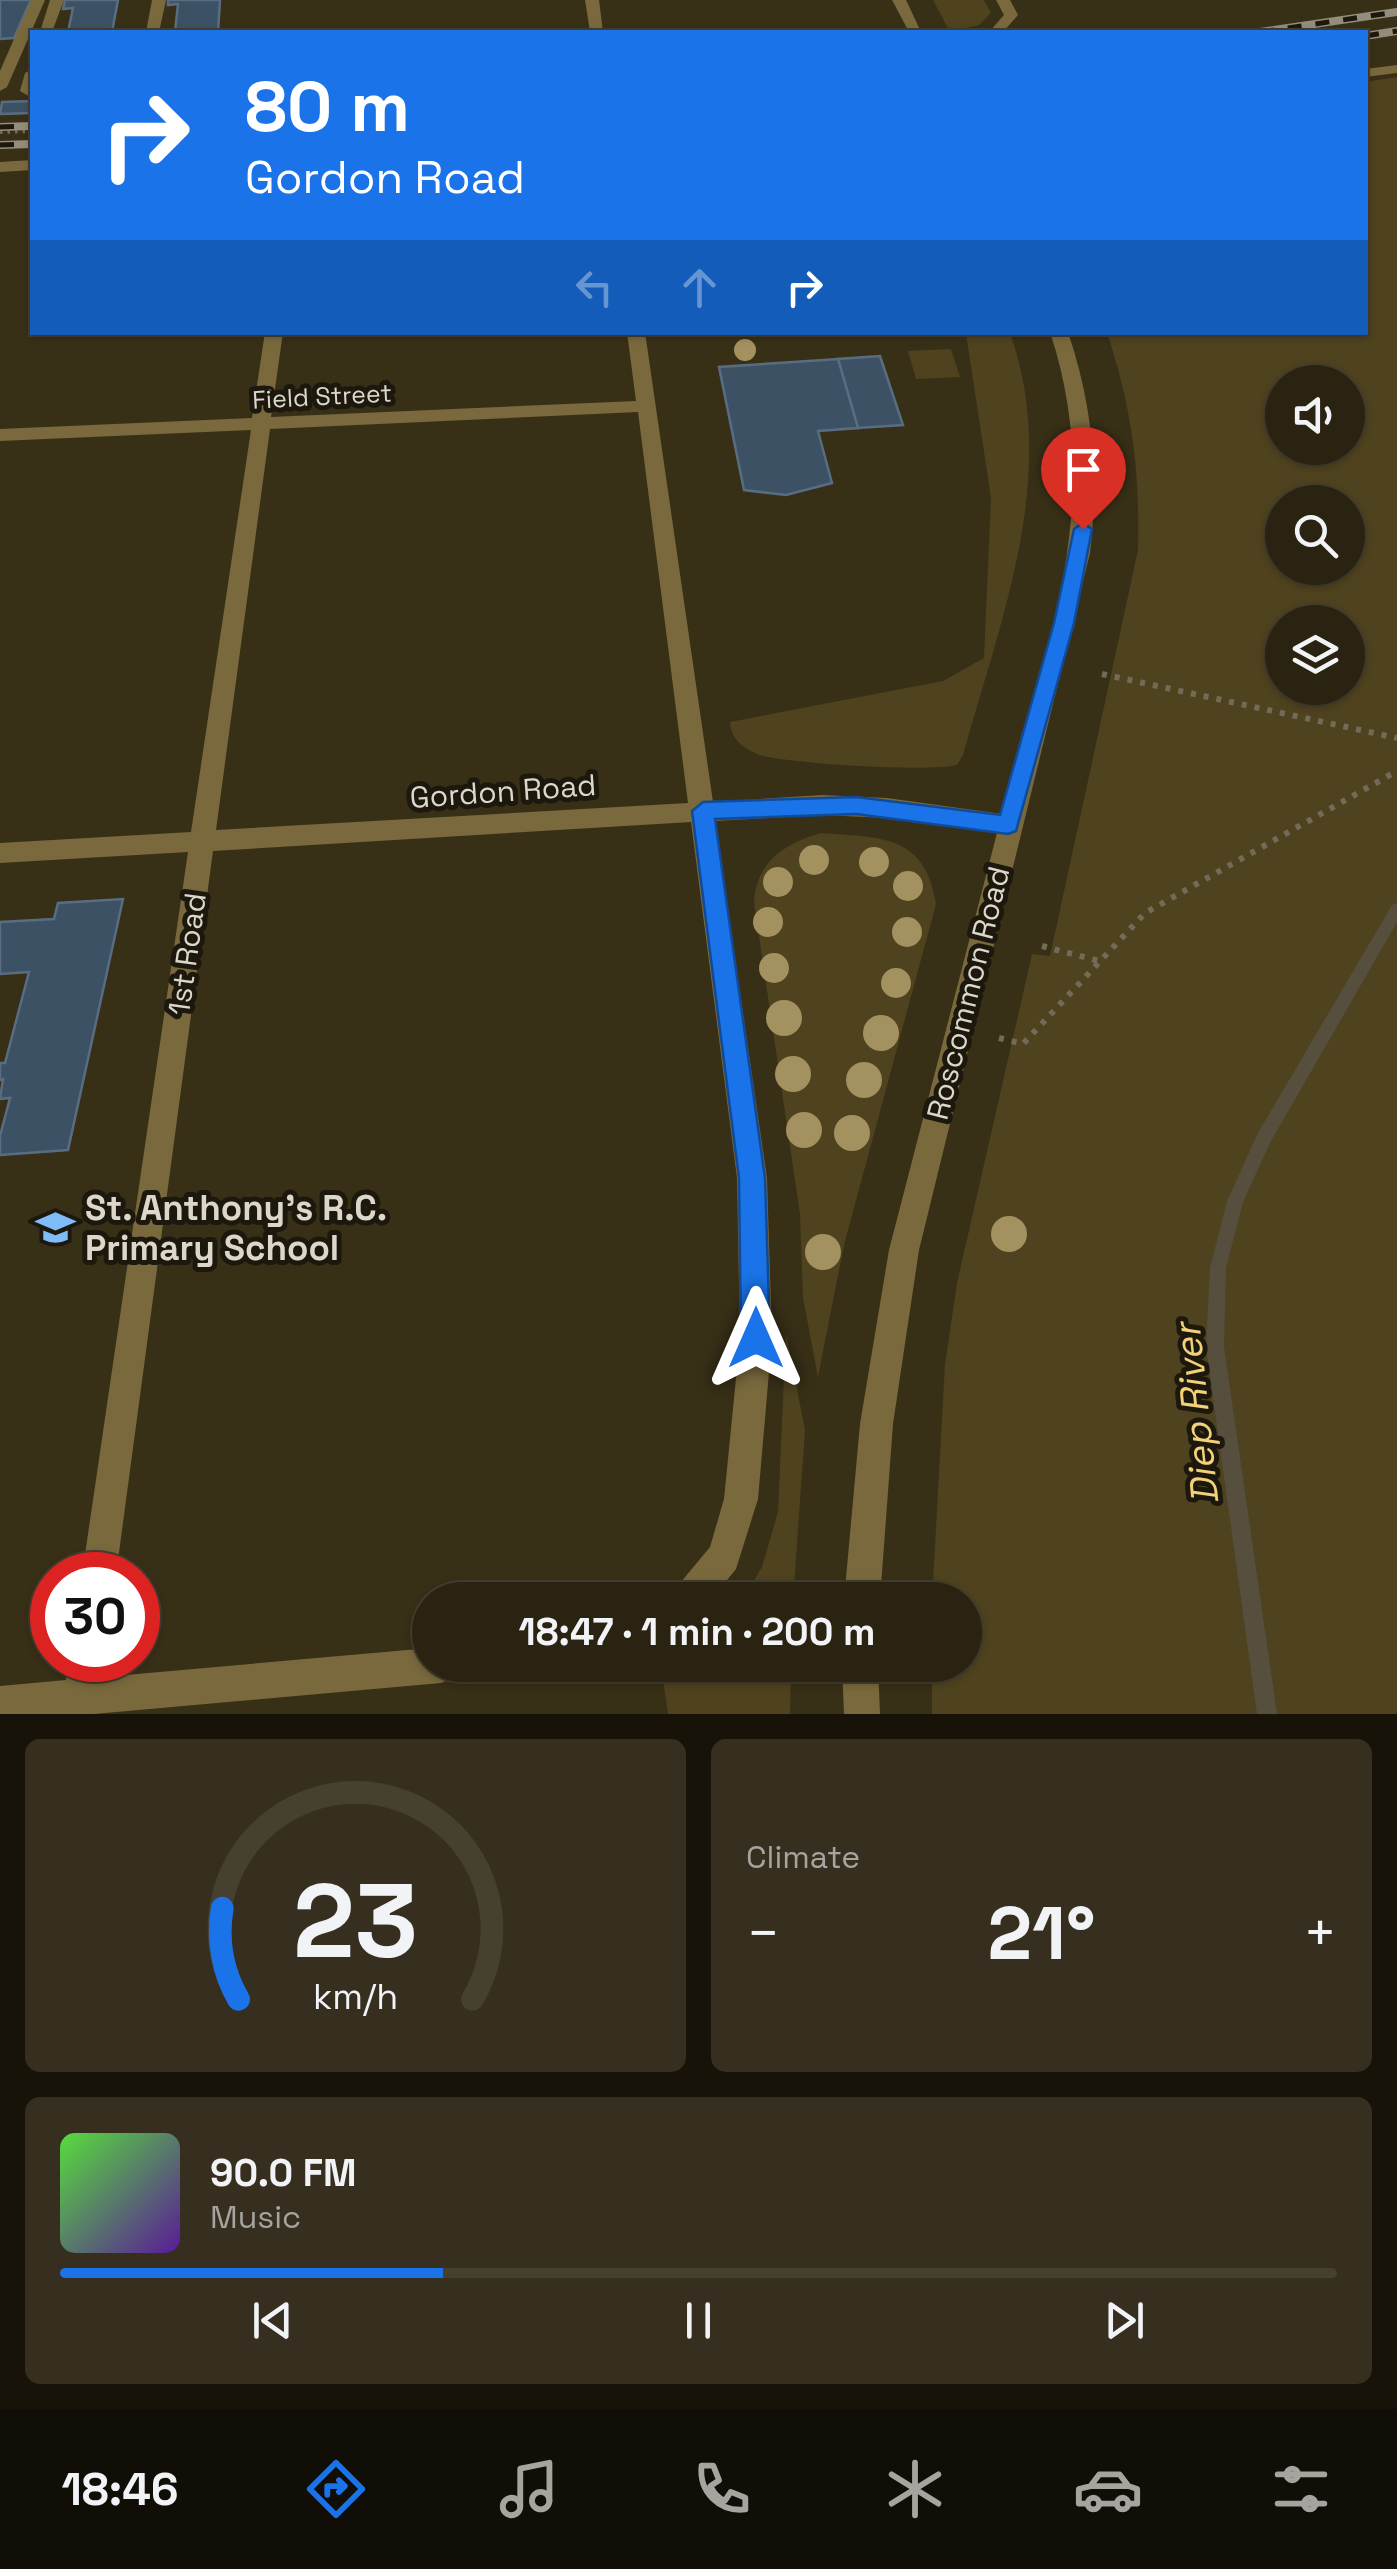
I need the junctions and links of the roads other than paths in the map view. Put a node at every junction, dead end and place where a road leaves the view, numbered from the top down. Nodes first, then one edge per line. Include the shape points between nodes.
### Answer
1 (38, 0) edge
2 (57, 0) edge
3 (159, 0) edge
4 (592, 0) edge
5 (899, 0) edge
6 (1003, 0) edge
7 (47, 30) edge
8 (152, 30) edge
9 (597, 30) edge
10 (914, 30) edge
11 (998, 30) edge
12 (1397, 69) edge
13 (1368, 73) edge
14 (0, 88) edge
15 (0, 166) edge
16 (30, 166) edge
17 (274, 335) edge
18 (636, 335) edge
19 (1060, 335) edge
20 (646, 406) junction
21 (261, 423) junction
22 (0, 435) edge
23 (703, 811) junction
24 (1008, 825) junction
25 (203, 842) junction
26 (0, 853) edge
27 (102, 1552) edge
28 (703, 1582) edge
29 (863, 1582) edge
30 (412, 1667) edge
31 (84, 1682) edge
32 (861, 1682) edge
33 (82, 1696) junction
34 (0, 1704) edge
35 (862, 1714) edge

1 - 14 street
2 - 7 street
3 - 8 street
4 - 9 street
5 - 10 street
6 - 11 street via 1011,16
12 - 13 street
15 - 16 street
17 - 21 street, 1st Road
18 - 20 street
19 - 24 street, Roscommon Road via 1082,411 1086,506 1064,623
20 - 21 street, Field Street
20 - 23 street
21 - 22 street, Field Street
21 - 25 street, 1st Road
23 - 24 street, Gordon Road via 856,806
23 - 25 street, Gordon Road
23 - 28 street via 752,1178 756,1338 742,1499 724,1557
24 - 29 street, Roscommon Road via 883,1359
25 - 26 street, Gordon Road
25 - 27 street, 1st Road
30 - 33 street
31 - 33 street
32 - 35 street
33 - 34 street

